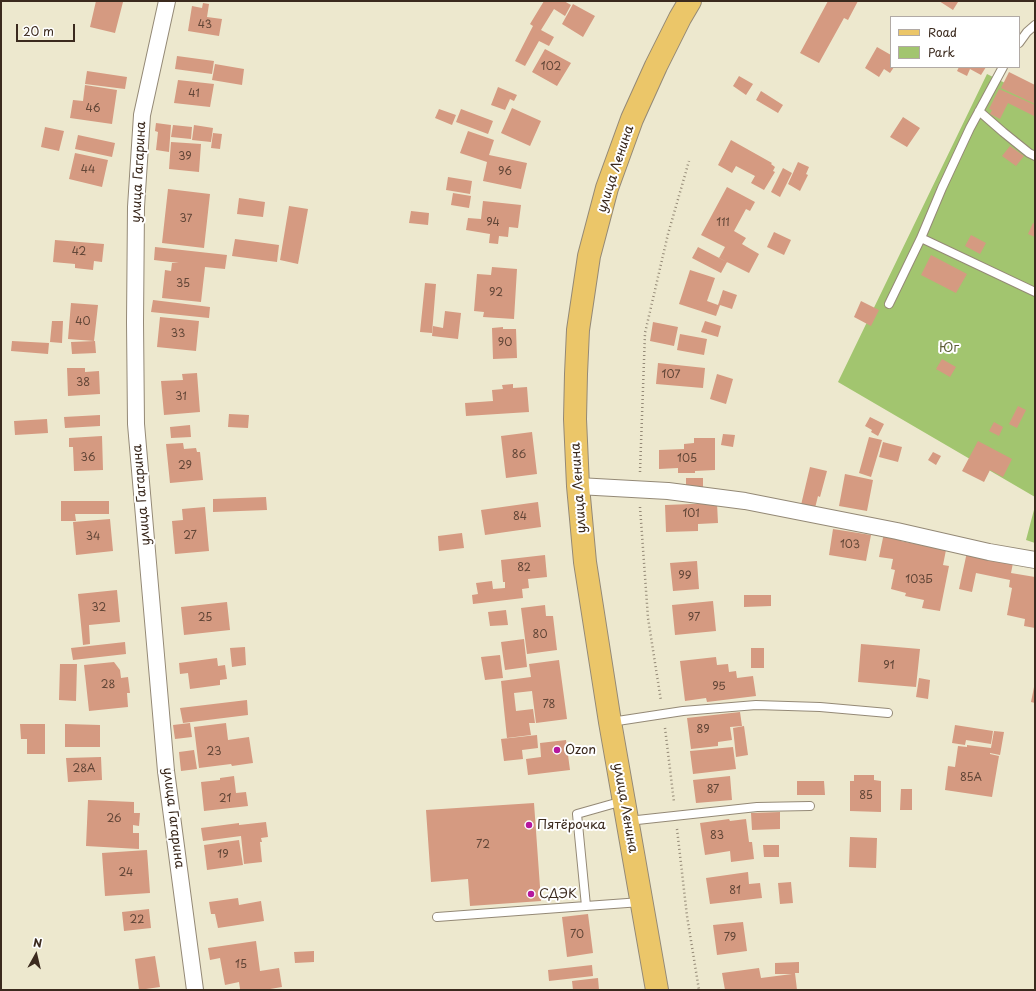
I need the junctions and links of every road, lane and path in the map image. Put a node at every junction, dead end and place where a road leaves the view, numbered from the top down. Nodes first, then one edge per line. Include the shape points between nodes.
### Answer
1 (167, 1) edge
2 (690, 1) edge
3 (1035, 25) edge
4 (1020, 42) edge
5 (1002, 68) edge
6 (979, 110) junction
7 (1035, 156) edge
8 (689, 161) dead end
9 (921, 238) junction
10 (1035, 292) edge
11 (889, 304) dead end
12 (578, 486) junction
13 (639, 489) junction
14 (1035, 560) edge
15 (888, 713) dead end
16 (663, 714) junction
17 (610, 722) junction
18 (810, 806) dead end
19 (625, 811) junction
20 (676, 816) junction
21 (642, 902) junction
22 (586, 906) junction
23 (437, 917) dead end
24 (195, 990) edge
25 (657, 990) edge
26 (699, 990) edge

1 - 24 street, улица Гагарина via 142,115 136,215 136,424 166,771
2 - 12 main road, улица Ленина via 662,53 632,119 607,188 589,256 578,330 575,419
3 - 4 lane
5 - 6 lane
6 - 7 lane
6 - 9 lane
8 - 13 path via 644,333
9 - 10 lane
9 - 11 lane
12 - 13 street
12 - 17 main road, улица Ленина via 585,562
13 - 14 street via 745,501
13 - 16 path via 648,618
15 - 16 lane via 756,705 683,710
16 - 17 lane
16 - 20 path
17 - 19 main road, улица Ленина
18 - 20 lane via 757,807
19 - 20 lane
19 - 21 main road, улица Ленина
19 - 22 lane via 577,814
20 - 26 path via 687,916
21 - 22 lane
21 - 25 main road, улица Ленина
22 - 23 lane

